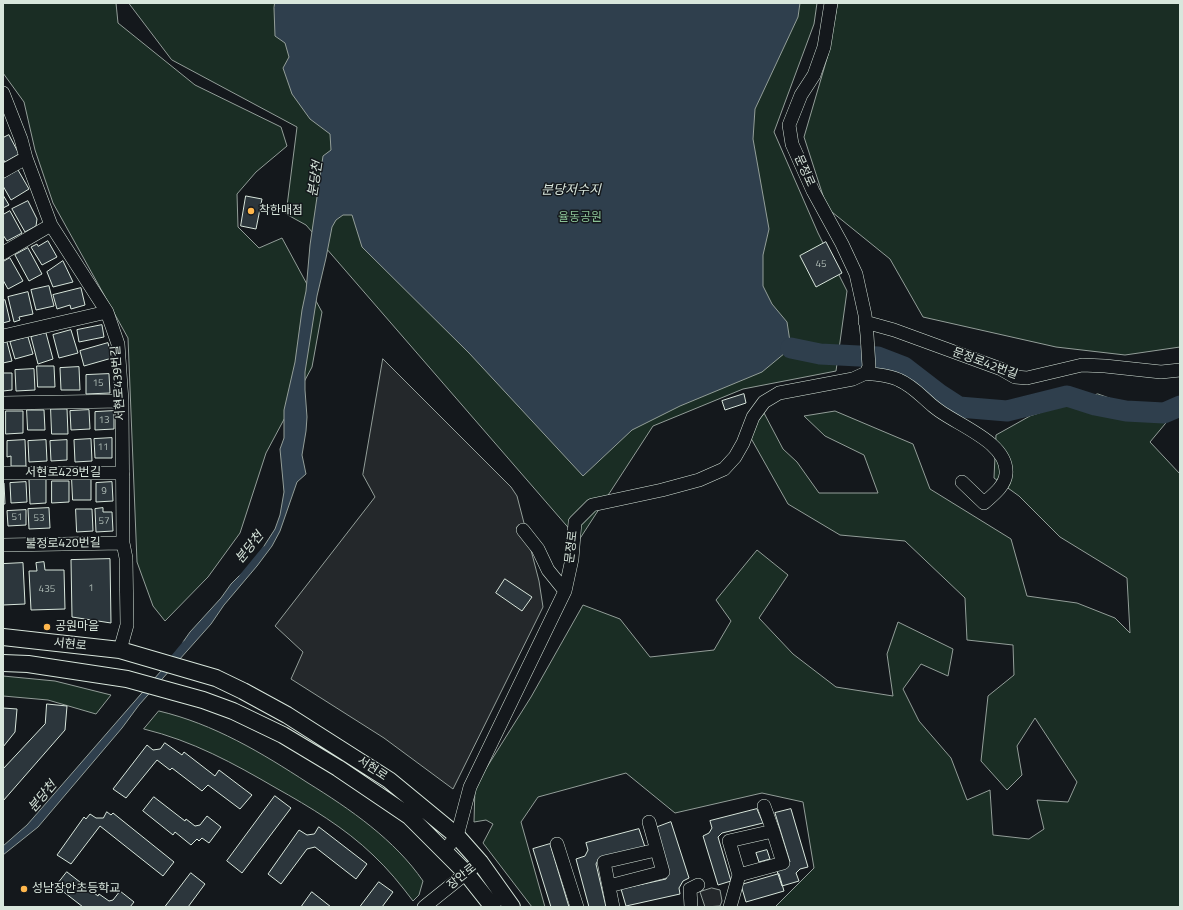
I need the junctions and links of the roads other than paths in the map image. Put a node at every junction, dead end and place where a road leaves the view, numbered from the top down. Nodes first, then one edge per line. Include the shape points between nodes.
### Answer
1 (831, 3) edge
2 (3, 93) edge
3 (26, 158) junction
4 (3, 172) edge
5 (51, 225) junction
6 (3, 253) edge
7 (107, 312) junction
8 (865, 322) junction
9 (3, 336) edge
10 (867, 370) junction
11 (1180, 370) edge
12 (122, 401) junction
13 (3, 403) edge
14 (3, 473) edge
15 (123, 473) junction
16 (962, 482) dead end
17 (523, 530) dead end
18 (123, 543) junction
19 (3, 545) edge
20 (565, 591) junction
21 (3, 637) edge
22 (120, 650) junction
23 (3, 663) edge
24 (764, 806) dead end
25 (649, 822) dead end
26 (773, 831) junction
27 (457, 836) junction
28 (557, 844) dead end
29 (656, 850) junction
30 (444, 851) junction
31 (480, 862) junction
32 (466, 873) junction
33 (739, 875) junction
34 (698, 885) dead end
35 (609, 886) junction
36 (424, 907) edge
37 (493, 907) edge
38 (512, 907) edge
39 (577, 907) edge
40 (613, 907) edge
41 (691, 907) edge
42 (730, 907) edge

1 - 8 street, 문정로 via 824,47 814,75 801,95 789,125 792,144 813,191 856,274
2 - 3 street, 서현로439번길
3 - 4 street
3 - 5 street, 서현로439번길
5 - 6 street
5 - 7 street, 서현로439번길
7 - 9 street
7 - 12 street, 서현로439번길 via 118,344
8 - 10 street, 문정로
8 - 11 street, 문정로42번길 via 1001,369 1015,377 1027,378 1082,365 1161,372
10 - 16 street via 898,379 911,386 934,407 990,442 1003,459 1006,474 1001,487 984,503
10 - 20 street, 문정로 via 853,379 779,393 764,402 753,417 735,457 724,469 699,480 662,490 592,504 575,522 572,559
12 - 13 street
12 - 15 street, 서현로439번길
14 - 15 street, 서현로429번길
15 - 18 street, 서현로439번길
17 - 20 street via 538,550 548,570
18 - 19 street, 불정로420번길
18 - 22 street, 서현로439번길 via 126,558 127,625
20 - 27 street, 문정로 via 470,787
21 - 22 main road, 서현로
22 - 27 main road, 서현로 via 216,678 249,694 389,780
23 - 30 main road, 서현로 via 28,664 127,679 203,700 240,715 283,735 332,764 409,816
24 - 26 street
25 - 29 street
26 - 33 street via 783,863
26 - 33 street via 729,841
27 - 30 street, 문정로
27 - 31 main road, 서현로
28 - 39 street
29 - 35 street via 604,862
29 - 35 street via 663,872
30 - 32 main road, 서현로
31 - 32 street, 장안로
31 - 38 main road, 서현로
32 - 36 street, 장안로
32 - 37 main road, 서현로
33 - 42 street
34 - 41 street via 690,889
35 - 40 street

